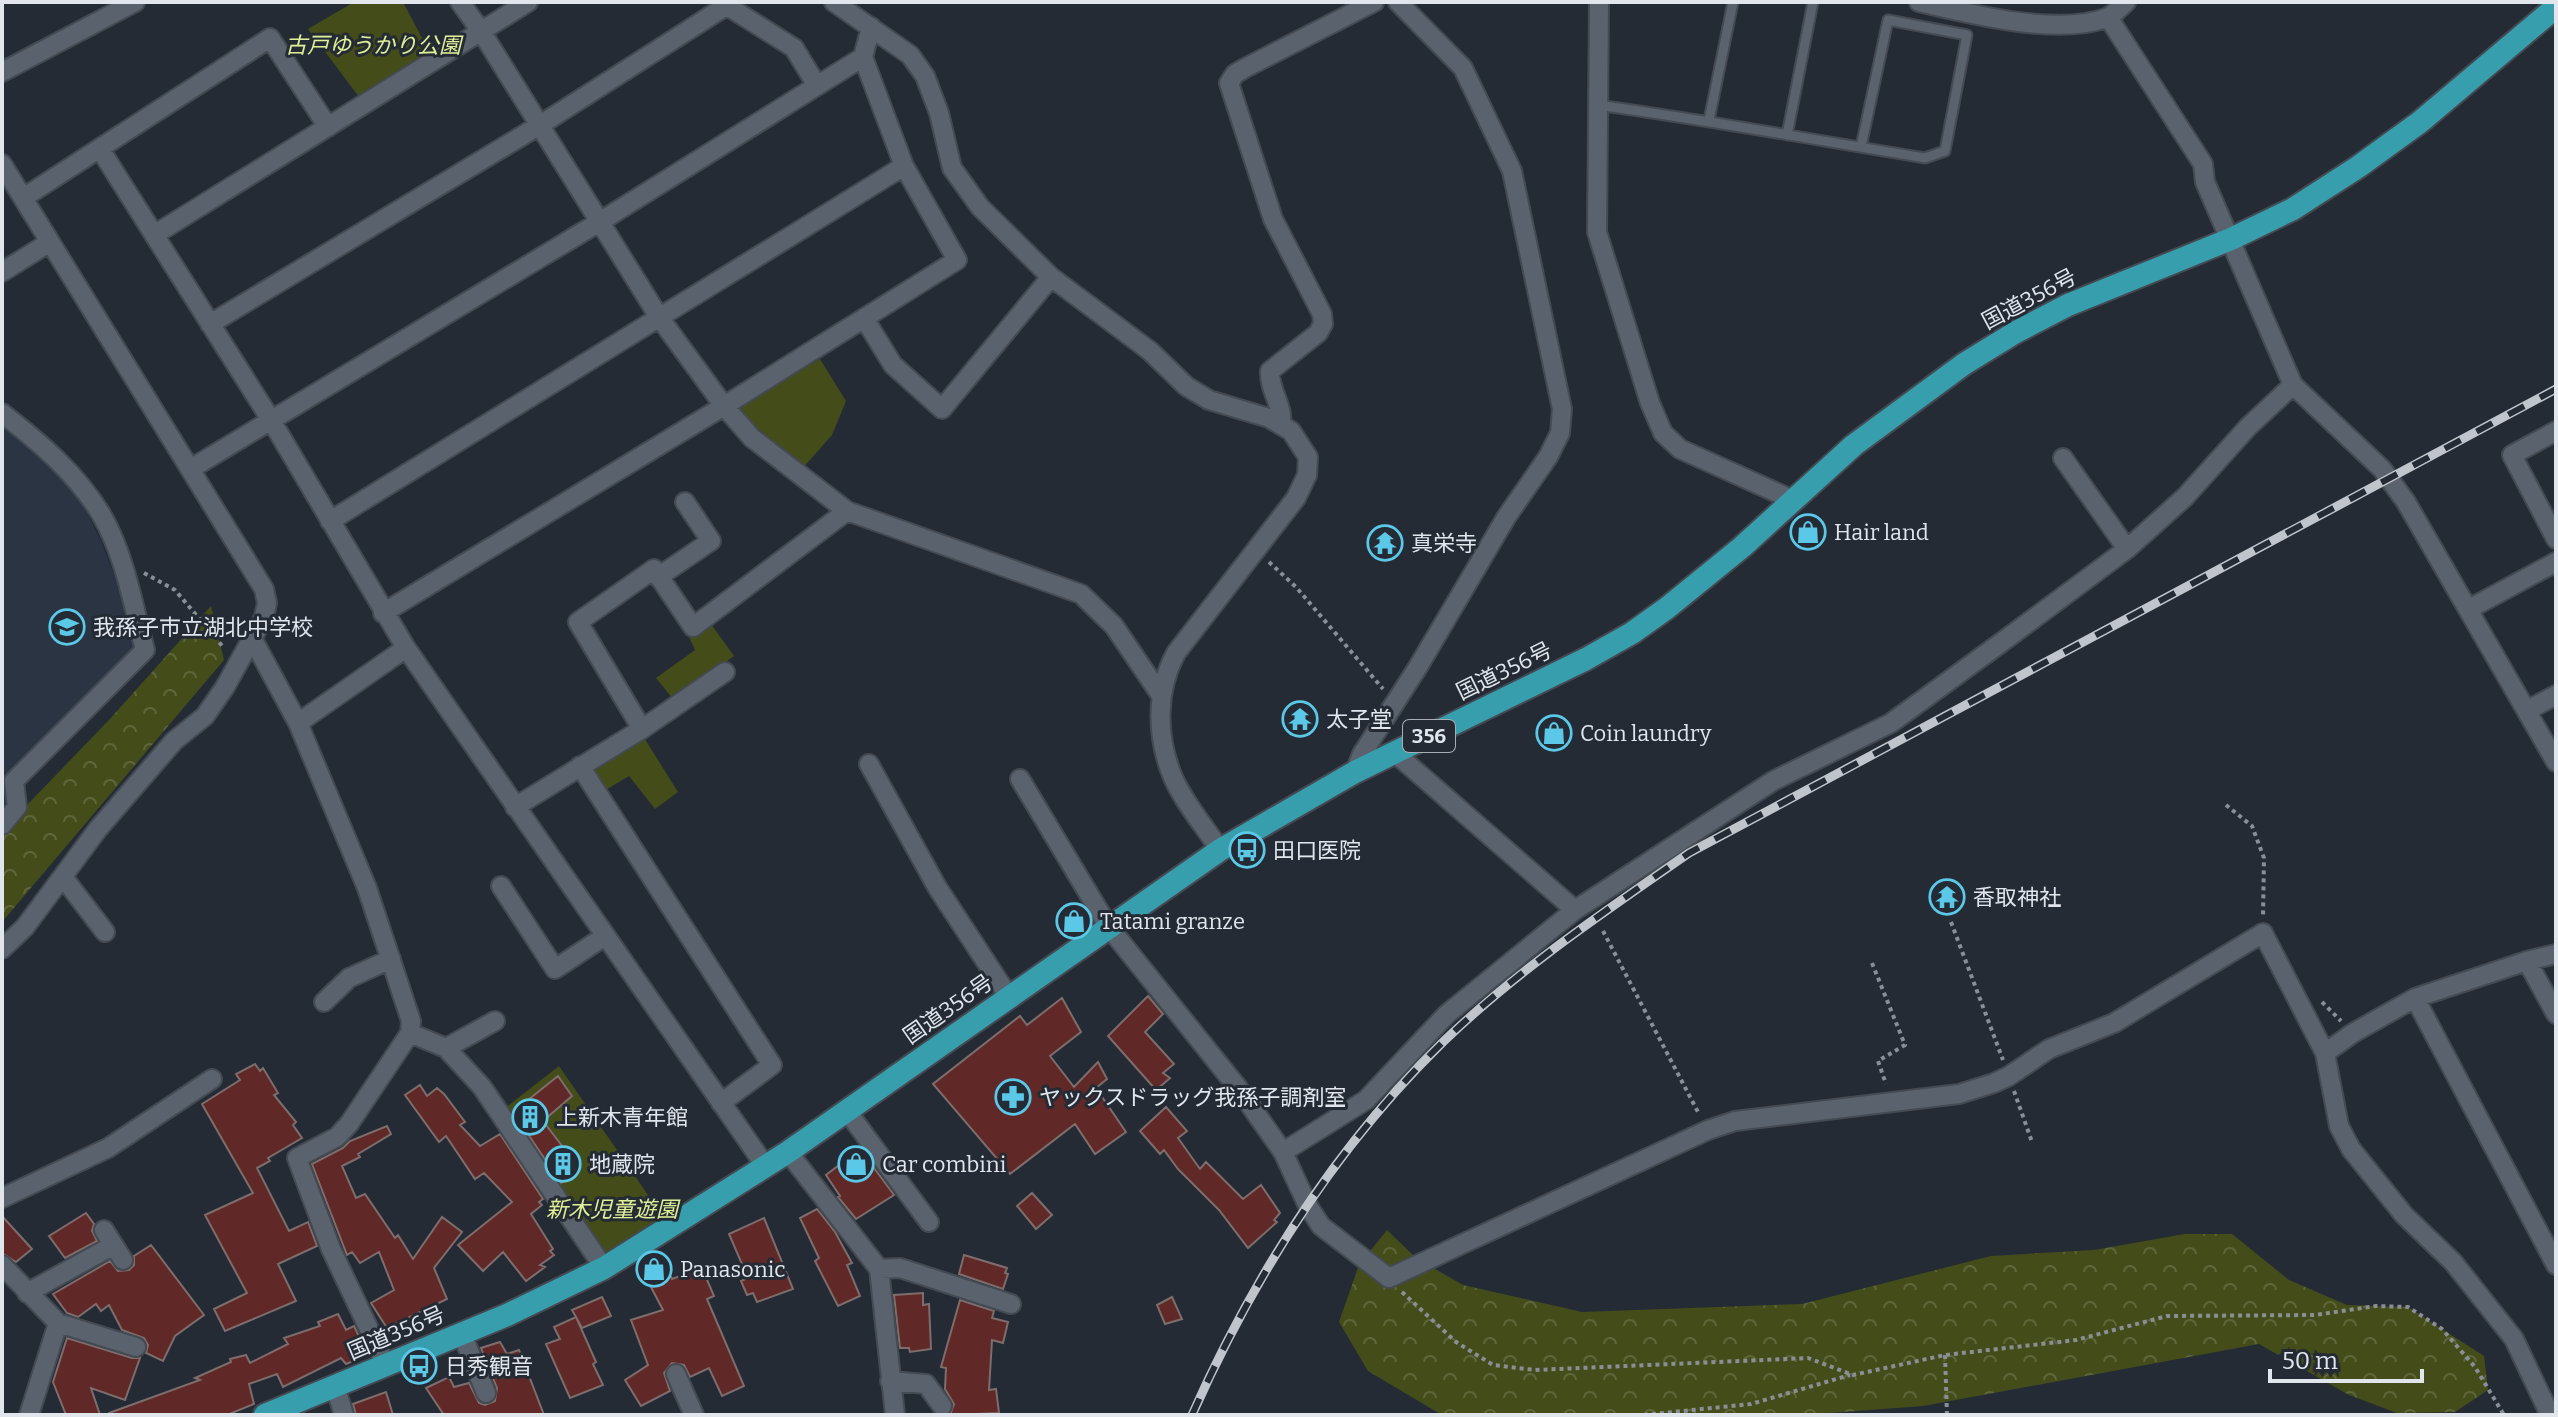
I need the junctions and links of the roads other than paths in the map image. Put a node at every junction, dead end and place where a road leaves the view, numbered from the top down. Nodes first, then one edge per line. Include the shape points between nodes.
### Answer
1 (135, 2) edge
2 (460, 2) edge
3 (528, 2) edge
4 (834, 2) edge
5 (1374, 2) edge
6 (1398, 2) edge
7 (1599, 2) edge
8 (1733, 2) edge
9 (1813, 2) edge
10 (1919, 2) edge
11 (2126, 2) edge
12 (724, 4) edge
13 (2556, 7) edge
14 (2108, 17) junction
15 (871, 27) junction
16 (481, 31) junction
17 (863, 57) junction
18 (2, 72) edge
19 (816, 84) junction
20 (1597, 105) junction
21 (1709, 120) junction
22 (540, 125) junction
23 (328, 127) junction
24 (1787, 135) junction
25 (1861, 147) junction
26 (100, 149) junction
27 (2, 164) edge
28 (904, 166) junction
29 (23, 198) junction
30 (601, 221) junction
31 (154, 235) junction
32 (2231, 239) junction
33 (50, 242) junction
34 (2, 272) edge
35 (1051, 277) junction
36 (659, 317) junction
37 (864, 318) junction
38 (210, 324) junction
39 (2293, 385) junction
40 (724, 406) junction
41 (2, 413) edge
42 (271, 420) junction
43 (1281, 425) junction
44 (2556, 431) edge
45 (2063, 458) dead end
46 (192, 468) junction
47 (1793, 500) junction
48 (685, 502) dead end
49 (847, 511) junction
50 (330, 521) junction
51 (2556, 539) edge
52 (2127, 549) junction
53 (2556, 562) edge
54 (658, 577) junction
55 (2469, 609) junction
56 (383, 613) junction
57 (252, 638) junction
58 (406, 648) junction
59 (725, 672) dead end
60 (1160, 694) junction
61 (2556, 695) edge
62 (2528, 710) junction
63 (298, 723) junction
64 (642, 729) junction
65 (1395, 753) junction
66 (2556, 762) edge
67 (869, 764) dead end
68 (580, 766) junction
69 (1355, 772) junction
70 (1020, 779) dead end
71 (515, 807) junction
72 (2, 825) edge
73 (1220, 850) junction
74 (63, 877) junction
75 (501, 886) dead end
76 (1575, 910) junction
77 (1108, 926) junction
78 (105, 932) dead end
79 (605, 936) junction
80 (2, 949) edge
81 (2556, 954) edge
82 (391, 959) junction
83 (2527, 961) junction
84 (1009, 997) junction
85 (2415, 998) junction
86 (324, 1002) dead end
87 (2556, 1014) edge
88 (495, 1021) dead end
89 (410, 1033) junction
90 (446, 1048) junction
91 (2325, 1053) junction
92 (212, 1079) dead end
93 (721, 1103) junction
94 (847, 1111) junction
95 (788, 1152) junction
96 (1283, 1152) junction
97 (766, 1167) junction
98 (2, 1198) edge
99 (929, 1222) dead end
100 (113, 1245) dead end
101 (2, 1265) edge
102 (2556, 1265) edge
103 (604, 1268) junction
104 (879, 1269) junction
105 (27, 1293) junction
106 (1011, 1304) dead end
107 (58, 1323) junction
108 (462, 1334) junction
109 (136, 1347) dead end
110 (386, 1365) junction
111 (676, 1374) dead end
112 (890, 1381) junction
113 (335, 1386) junction
114 (486, 1393) dead end
115 (942, 1406) dead end
116 (29, 1415) edge
117 (265, 1415) edge
118 (344, 1415) edge
119 (694, 1415) edge
120 (895, 1415) edge
121 (2550, 1415) edge

1 - 18 street
2 - 16 street
3 - 16 street
4 - 15 street
5 - 43 street via 1245,68 1229,83 1273,219 1322,314 1318,333 1270,371 1283,414
6 - 69 street via 1463,68 1512,171 1562,409 1560,433 1548,457 1507,516
7 - 20 street
8 - 21 lane
9 - 24 lane
10 - 14 street via 1985,17 2069,25
11 - 14 street
12 - 19 street via 794,48
12 - 22 street
13 - 32 highway, 国道356号 / 356 via 2432,113 2358,167 2293,209
14 - 32 street via 2203,164 2205,182
15 - 17 street
15 - 35 street via 910,55 925,76 952,168 963,187
16 - 22 street
16 - 23 street
17 - 19 street
17 - 28 street
19 - 30 street
20 - 21 lane
20 - 47 street via 1597,232 1663,433 1680,449
21 - 24 lane
22 - 30 street
22 - 38 street
23 - 26 street via 270,38
23 - 31 street
24 - 25 lane
25 - 25 lane via 1925,158 1945,151 1967,35 1888,20
26 - 29 street
26 - 31 street
27 - 29 street
28 - 36 street
28 - 37 street via 957,260
29 - 33 street
30 - 36 street
30 - 42 street
31 - 38 street
32 - 39 street
32 - 47 highway, 国道356号 / 356 via 2127,279 2016,332 1909,402
33 - 34 street
33 - 46 street
35 - 37 street via 942,409 893,365
35 - 43 street via 1150,351 1186,386 1209,400
36 - 40 street
36 - 50 street
37 - 40 street
38 - 42 street
39 - 52 street
39 - 55 street via 2382,469
40 - 49 street via 764,449
40 - 56 street
41 - 72 street via 48,448 102,516 121,560 145,650 14,781 17,807
42 - 46 street
42 - 50 street
43 - 60 street via 1308,457 1307,475 1296,498 1176,653
44 - 51 street via 2512,455
45 - 52 street
46 - 57 street via 264,589 264,617
47 - 65 highway, 国道356号 / 356 via 1632,633
48 - 54 street via 711,541
49 - 54 street via 693,627
49 - 60 street via 1081,594 1114,626
50 - 56 street
52 - 76 street via 1891,723 1773,781
53 - 55 street
54 - 64 street via 654,569 578,622
55 - 62 street
56 - 58 street
57 - 63 street
57 - 74 street via 205,716 174,741
58 - 63 street
58 - 71 street
59 - 64 street
60 - 73 street via 1172,776
61 - 62 street
62 - 66 street
63 - 82 street
64 - 68 street
65 - 69 highway, 国道356号 / 356
65 - 76 street
67 - 84 street via 937,887
68 - 71 street
68 - 93 street via 772,1065
69 - 73 highway, 国道356号 / 356
70 - 77 street
71 - 79 street
73 - 77 highway, 国道356号 / 356
74 - 78 street
74 - 80 street
75 - 79 street via 555,969
76 - 96 street via 1447,1014 1366,1100
77 - 84 highway, 国道356号 / 356
77 - 96 street
79 - 93 street
81 - 83 street
82 - 86 street via 349,978
82 - 89 street
83 - 85 street
83 - 87 street
84 - 94 highway, 国道356号 / 356
85 - 91 street
85 - 102 street
88 - 90 street
89 - 90 street
89 - 110 street via 349,1124 337,1137 297,1158 331,1249
90 - 103 street via 491,1099
91 - 96 street via 2263,933 2114,1023 2049,1049 2009,1076 1959,1094 1735,1121 1389,1278 1321,1226
91 - 121 street via 2339,1126 2351,1149 2514,1339
92 - 98 street via 108,1148
93 - 97 street
94 - 95 highway, 国道356号 / 356
94 - 99 street
95 - 97 highway, 国道356号 / 356
95 - 104 street
97 - 103 highway, 国道356号 / 356
100 - 105 street
101 - 105 street
103 - 108 highway, 国道356号 / 356
104 - 106 street via 900,1268
104 - 112 street
105 - 107 street
107 - 109 street
107 - 116 street
108 - 110 highway, 国道356号 / 356
108 - 114 street
110 - 113 highway, 国道356号 / 356
111 - 119 street
112 - 115 street via 926,1384
112 - 120 street
113 - 117 highway, 国道356号 / 356
113 - 118 street

